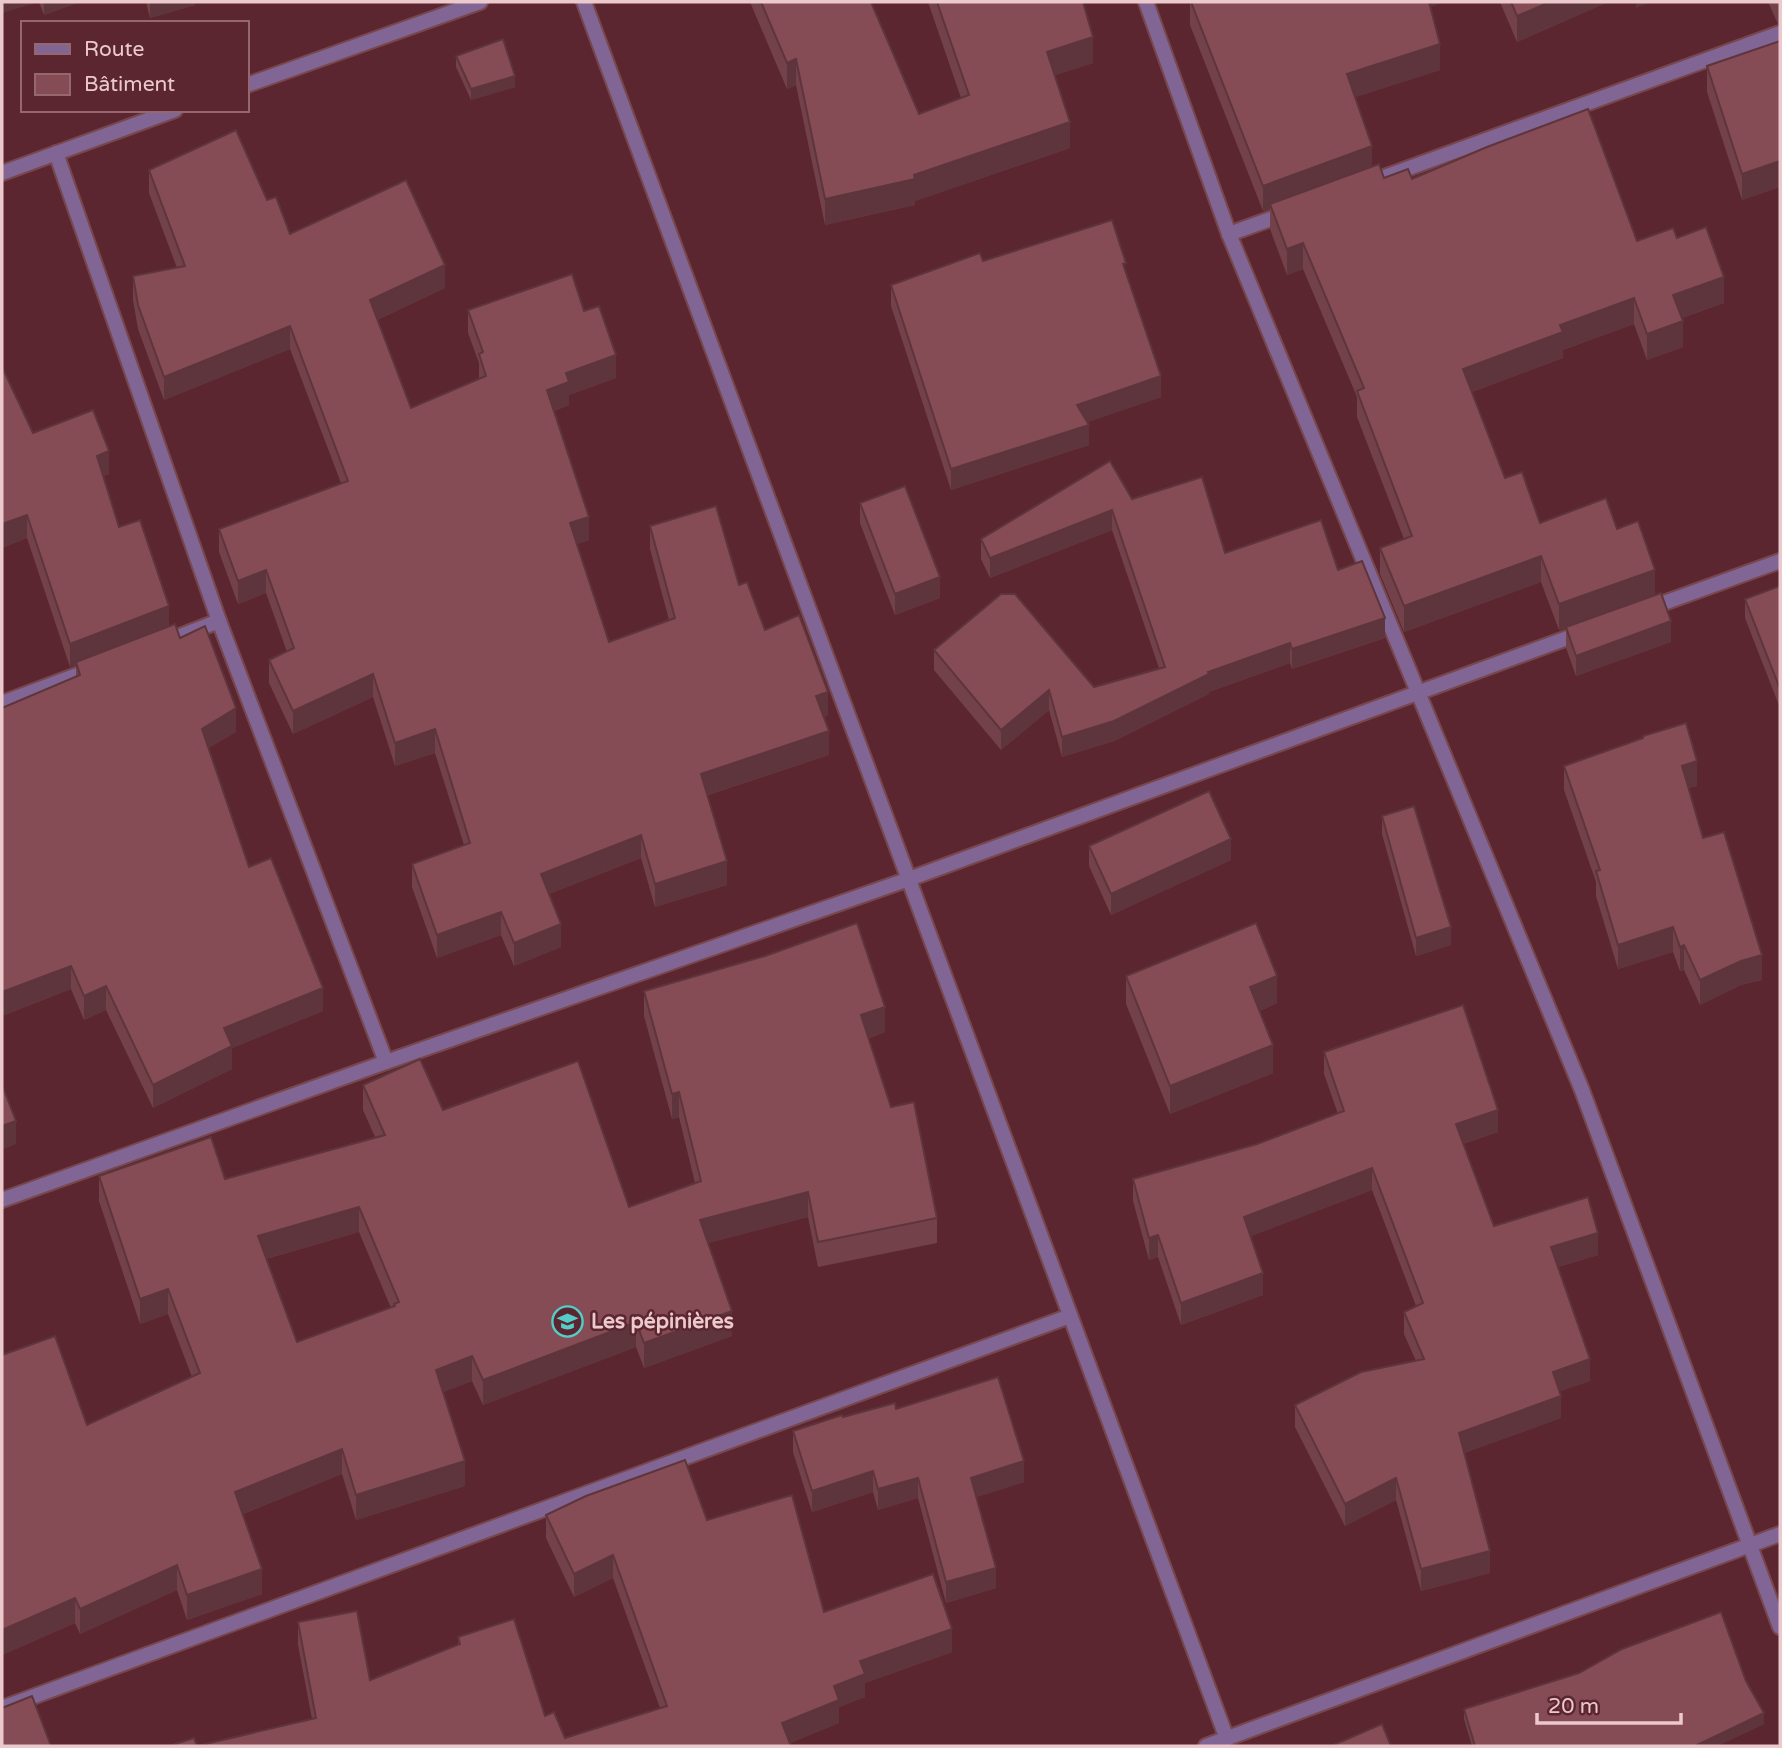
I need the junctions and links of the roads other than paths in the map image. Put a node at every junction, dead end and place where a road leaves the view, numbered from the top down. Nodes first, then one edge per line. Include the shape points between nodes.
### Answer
1 (480, 2) edge
2 (584, 2) edge
3 (1146, 2) edge
4 (1780, 33) edge
5 (248, 85) edge
6 (170, 112) edge
7 (57, 153) junction
8 (2, 173) edge
9 (1347, 191) edge
10 (1295, 210) edge
11 (1229, 234) junction
12 (1780, 561) edge
13 (1638, 612) edge
14 (219, 621) junction
15 (1599, 626) edge
16 (142, 650) edge
17 (104, 664) edge
18 (1418, 691) junction
19 (2, 703) edge
20 (909, 879) junction
21 (386, 1062) junction
22 (2, 1200) edge
23 (1070, 1316) junction
24 (1780, 1534) edge
25 (1750, 1545) junction
26 (1780, 1627) edge
27 (2, 1708) edge
28 (1227, 1739) junction
29 (1206, 1746) edge

1 - 5 street
2 - 20 street
3 - 11 street
4 - 9 street
6 - 7 street
7 - 8 street
7 - 14 street
10 - 11 street
11 - 18 street
12 - 13 street
14 - 16 street
14 - 21 street
15 - 18 street
17 - 19 street
18 - 20 street
18 - 25 street via 1582,1090
20 - 21 street
20 - 23 street
21 - 22 street
23 - 27 street
23 - 28 street
24 - 25 street
25 - 26 street
25 - 28 street
28 - 29 street

